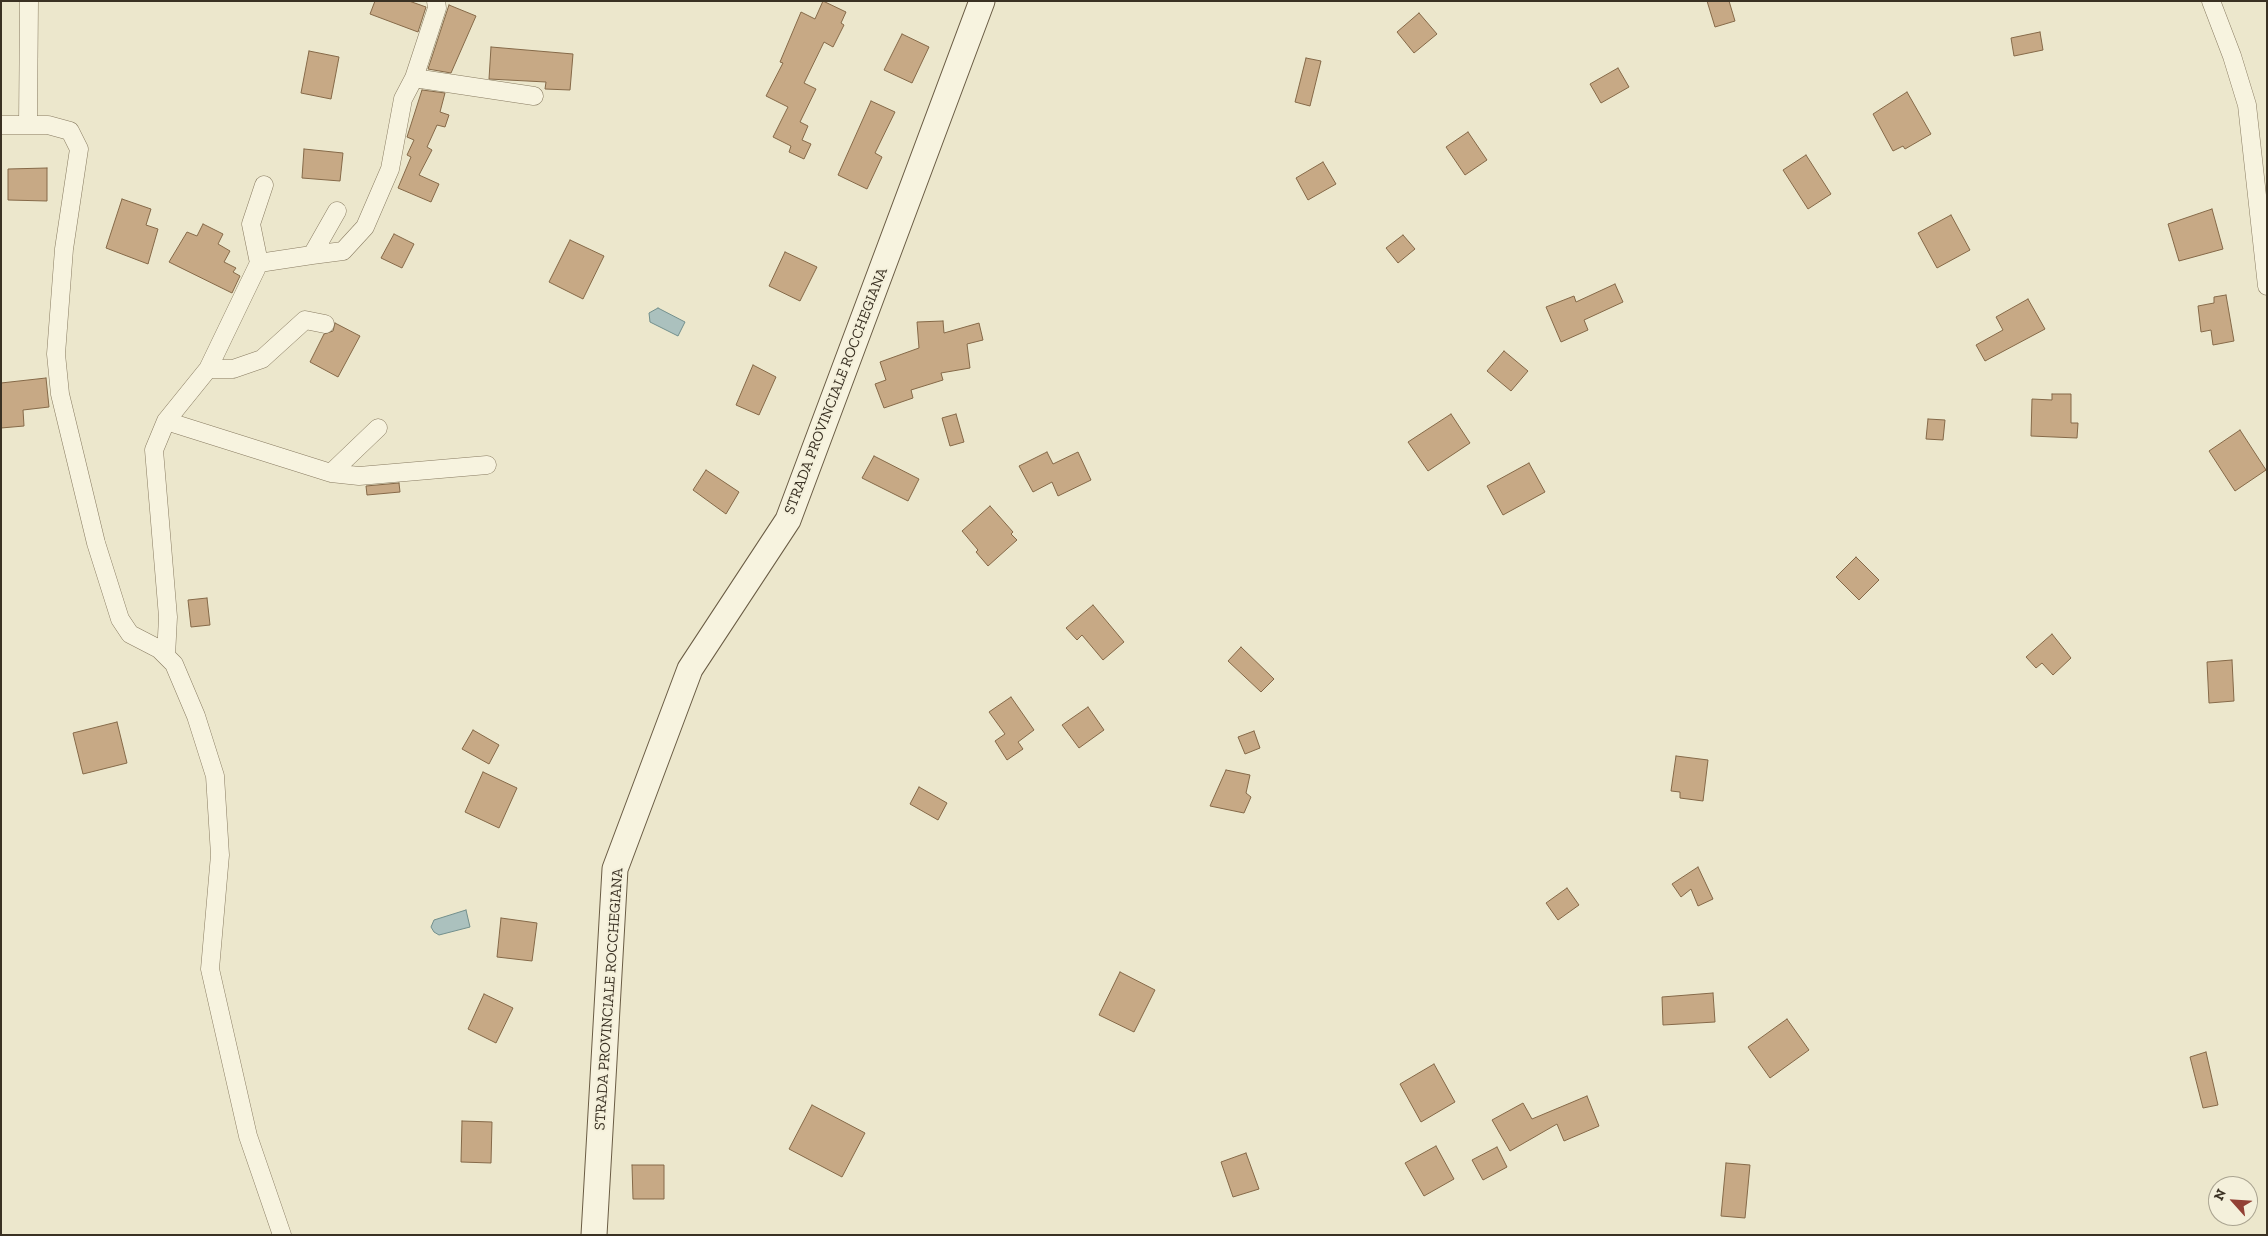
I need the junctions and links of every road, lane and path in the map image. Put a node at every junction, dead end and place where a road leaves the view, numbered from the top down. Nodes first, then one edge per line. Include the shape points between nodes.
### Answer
1 (29, 1) edge
2 (436, 1) edge
3 (982, 1) edge
4 (2211, 1) edge
5 (414, 78) junction
6 (534, 96) dead end
7 (1, 125) edge
8 (28, 125) junction
9 (264, 185) dead end
10 (337, 210) dead end
11 (312, 255) junction
12 (259, 263) junction
13 (2267, 286) edge
14 (325, 324) dead end
15 (208, 369) junction
16 (166, 421) junction
17 (378, 428) dead end
18 (487, 465) dead end
19 (331, 473) junction
20 (166, 656) junction
21 (282, 1235) edge
22 (594, 1235) edge

1 - 8 street
2 - 5 street via 437,8
3 - 22 main road, STRADA PROVINCIALE ROCCHEGIANA via 788,520 690,669 615,869
4 - 13 street via 2247,105
5 - 6 street
5 - 11 street via 403,99 390,169 365,227 343,251
7 - 8 street
8 - 20 street via 48,125 70,131 79,149 64,249 56,354 60,394 96,543 120,619 130,634
9 - 12 street via 251,224
10 - 11 street
11 - 12 street
12 - 15 street
14 - 15 street via 305,320 262,359 233,369
15 - 16 street
16 - 19 street
16 - 20 street via 154,450 168,617
17 - 19 street
18 - 19 street via 359,476
20 - 21 street via 174,664 196,716 215,776 220,855 210,969 248,1136

